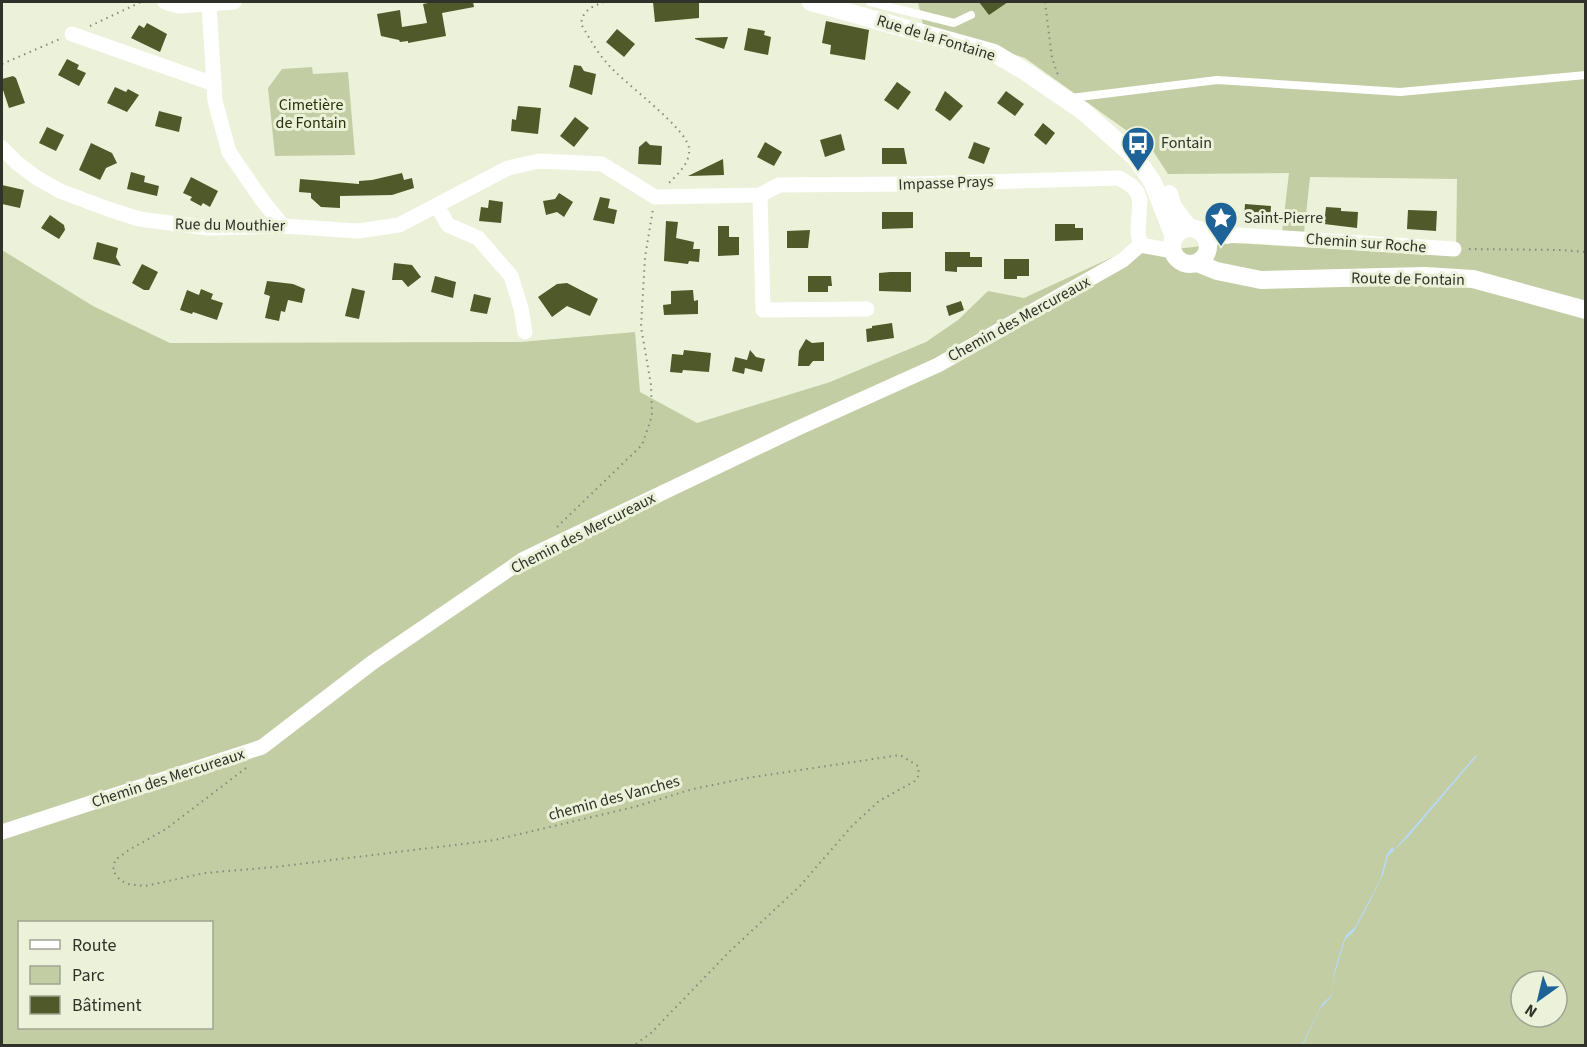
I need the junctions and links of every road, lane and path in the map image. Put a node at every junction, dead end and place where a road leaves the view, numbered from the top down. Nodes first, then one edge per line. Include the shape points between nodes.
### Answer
1 (165, 2) edge
2 (234, 2) edge
3 (604, 2) edge
4 (811, 2) edge
5 (870, 2) edge
6 (1045, 2) edge
7 (209, 5) junction
8 (971, 15) dead end
9 (72, 34) dead end
10 (1586, 75) edge
11 (214, 84) junction
12 (1066, 99) junction
13 (2, 148) edge
14 (760, 195) junction
15 (655, 197) junction
16 (437, 206) junction
17 (283, 226) junction
18 (1179, 238) junction
19 (1140, 246) junction
20 (1454, 249) joint
21 (1204, 251) junction
22 (1586, 252) edge
23 (867, 309) dead end
24 (1586, 310) edge
25 (525, 332) dead end
26 (557, 527) dead end
27 (262, 747) junction
28 (2, 832) edge
29 (633, 1046) edge

1 - 7 street via 179,6
2 - 7 street
3 - 15 path via 590,7 582,15 581,24 606,62 661,113 686,139 689,148 683,168
4 - 12 street, Rue de la Fontaine via 994,53
5 - 8 lane via 954,23
6 - 12 path via 1052,58
7 - 11 street
9 - 11 street
10 - 12 lane via 1400,92 1217,80
11 - 17 street via 229,152
12 - 18 street, Rue de la Fontaine via 1141,147 1155,164 1164,178
13 - 17 street, Rue du Mouthier via 37,178 60,191 139,219 208,228
14 - 15 street, Impasse Prays
14 - 19 street, Impasse Prays via 779,185 1119,178 1132,186 1140,200
14 - 23 street via 763,310
15 - 16 street, Rue du Mouthier via 602,164 539,161 508,168
15 - 26 path via 645,257 641,327 652,416 642,445
16 - 17 street, Rue du Mouthier via 399,225 358,231
16 - 25 street via 448,225 478,238 511,276
18 - 19 street
18 - 21 street via 1201,231
18 - 21 street via 1180,261 1191,264
19 - 27 street, Chemin des Mercureaux via 1115,265 938,365 524,560 374,662
20 - 21 street, Chemin sur Roche via 1239,235 1214,237
20 - 22 path
21 - 24 street, Route de Fontain via 1225,262 1298,279 1473,279
27 - 28 street, Chemin des Mercureaux
27 - 29 path, chemin des Vanches via 253,762 166,829 116,861 113,871 120,880 145,886 205,873 495,840 747,778 900,755 918,766 915,781 879,801 799,887 651,1033

